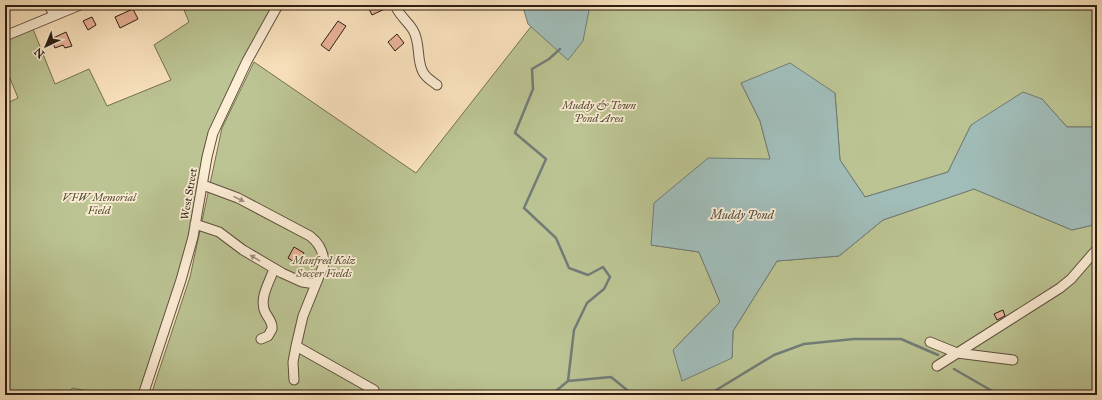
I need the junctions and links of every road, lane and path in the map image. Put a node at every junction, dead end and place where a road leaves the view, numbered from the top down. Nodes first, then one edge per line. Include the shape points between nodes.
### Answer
1 (49, 5) edge
2 (80, 5) edge
3 (278, 5) edge
4 (395, 5) edge
5 (54, 16) junction
6 (5, 36) edge
7 (437, 85) dead end
8 (202, 185) junction
9 (196, 224) junction
10 (1097, 249) edge
11 (274, 269) junction
12 (316, 284) junction
13 (261, 339) dead end
14 (930, 342) dead end
15 (296, 346) junction
16 (957, 353) junction
17 (1013, 360) dead end
18 (937, 366) dead end
19 (294, 380) dead end
20 (374, 390) dead end
21 (143, 395) edge

1 - 5 street
2 - 5 street
3 - 8 street, West Street via 218,121 210,144
4 - 7 street via 413,30 418,42 423,72
5 - 6 street
8 - 9 street, West Street
8 -> 12 street via 238,198 312,237 324,257
11 -> 9 street via 219,232
9 - 21 street, West Street via 181,280
10 - 16 street via 1060,288
11 - 12 street via 291,278
11 - 13 street via 262,301 272,329 268,336
12 - 15 street via 303,316
14 - 16 street
15 - 19 street
15 - 20 street
16 - 17 street
16 - 18 street

